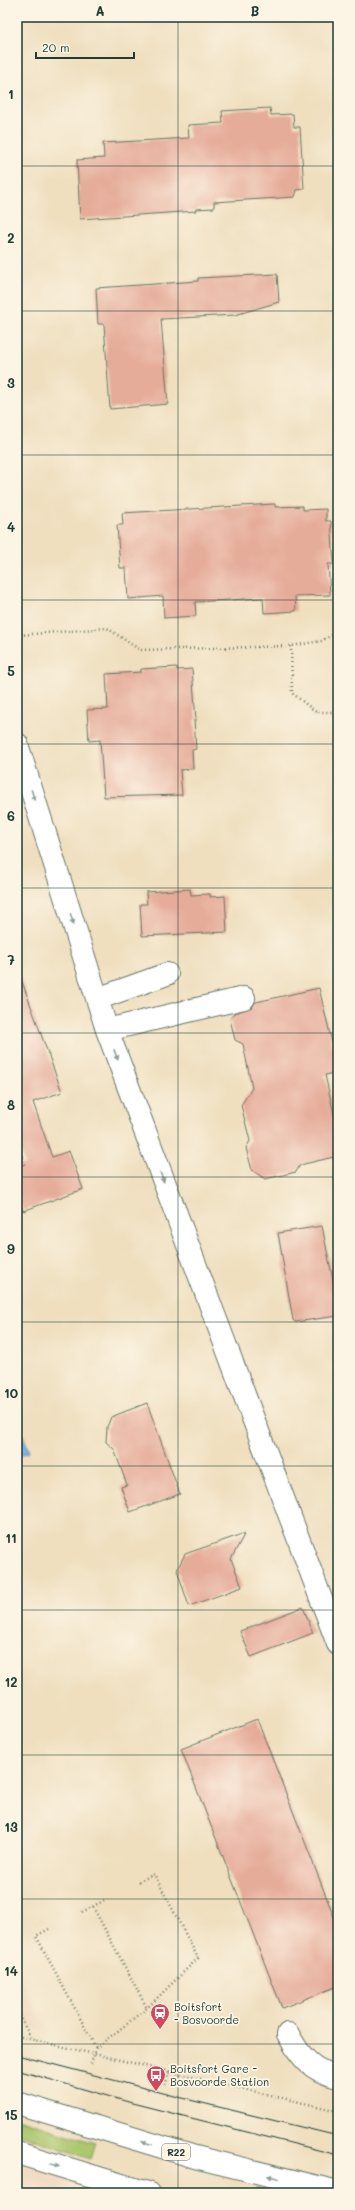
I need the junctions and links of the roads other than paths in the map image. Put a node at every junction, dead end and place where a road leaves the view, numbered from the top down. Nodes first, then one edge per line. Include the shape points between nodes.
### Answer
1 (17, 744) edge
2 (167, 974) dead end
3 (244, 998) dead end
4 (97, 999) junction
5 (107, 1030) junction
6 (338, 1644) edge
7 (288, 2034) dead end
8 (338, 2077) edge
9 (17, 2103) edge
10 (17, 2153) edge
11 (338, 2192) edge
12 (148, 2193) edge

1 -> 4 street
2 - 4 street
3 - 5 street
4 - 5 street
5 -> 6 street
7 - 8 street via 297,2052 311,2065
11 -> 9 street, R22 via 195,2157
10 -> 12 street

